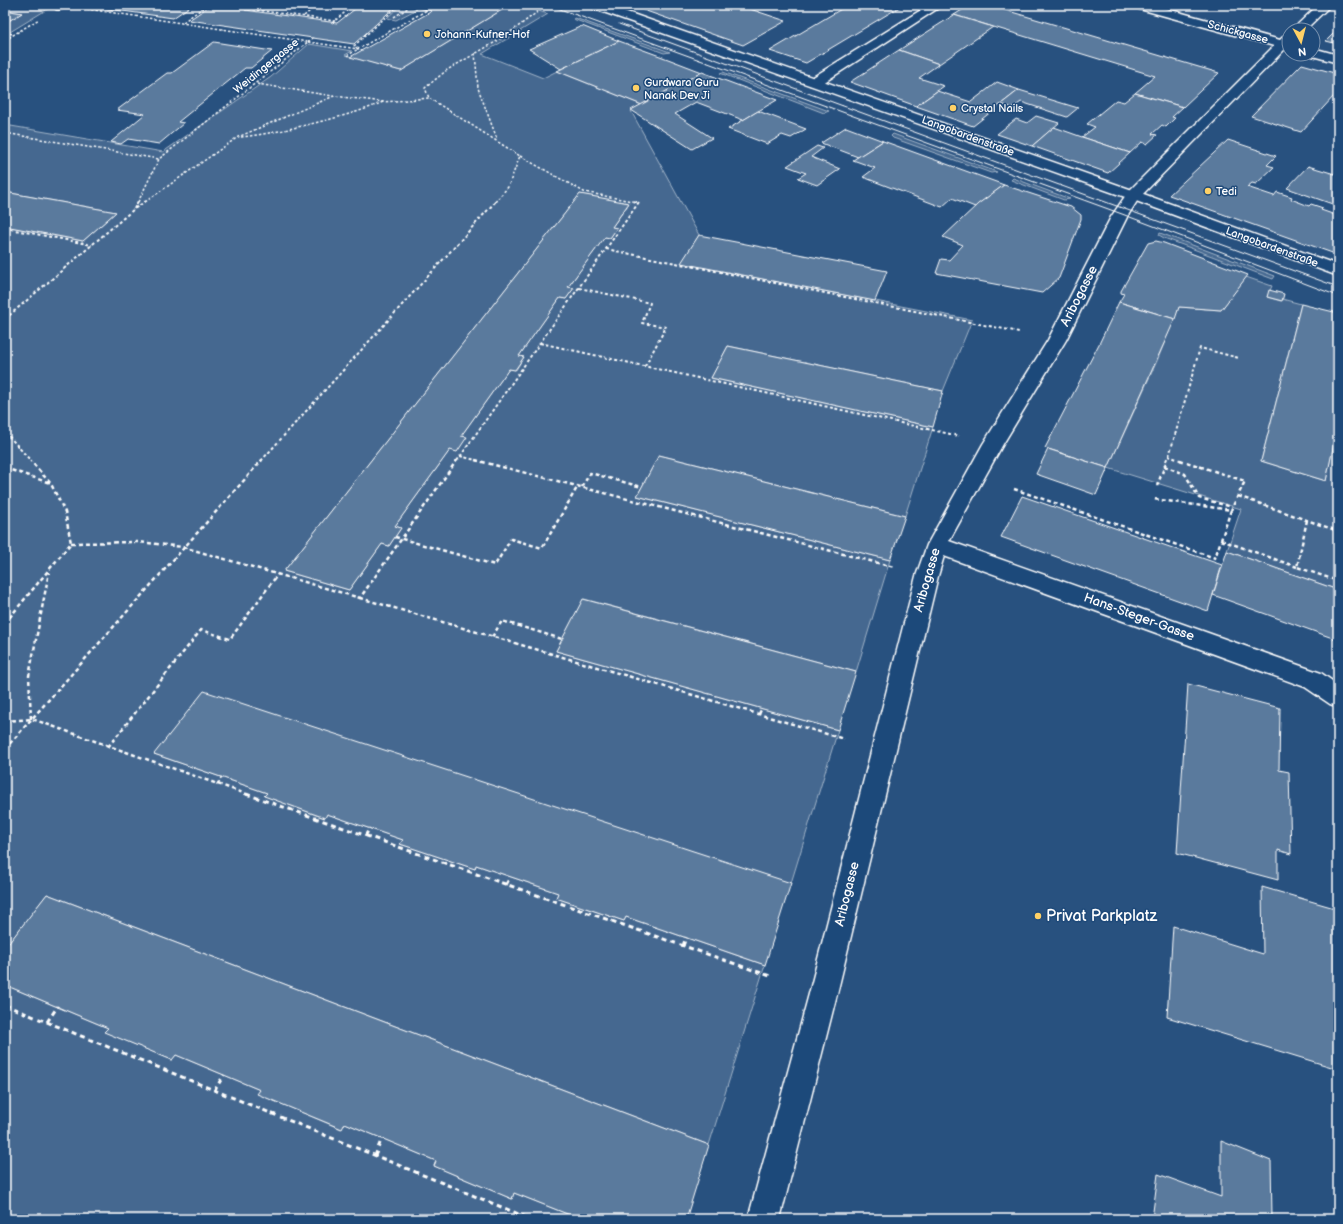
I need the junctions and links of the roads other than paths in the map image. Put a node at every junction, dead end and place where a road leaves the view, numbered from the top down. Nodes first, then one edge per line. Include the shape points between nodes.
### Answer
1 (596, 5) edge
2 (937, 5) edge
3 (1140, 5) edge
4 (1325, 5) edge
5 (1307, 22) edge
6 (1281, 40) edge
7 (1281, 48) edge
8 (1321, 54) edge
9 (1338, 59) edge
10 (815, 82) junction
11 (1133, 195) junction
12 (1338, 271) edge
13 (937, 545) junction
14 (1338, 697) edge
15 (764, 1219) edge

1 - 10 street, Langobardenstraße
2 - 10 street
3 - 6 street, Schickgasse
4 - 5 street
7 - 11 street, Aribogasse
8 - 9 street
10 - 11 street, Langobardenstraße
11 - 12 street, Langobardenstraße
11 - 13 street, Aribogasse via 1119,217 1057,340 993,444
13 - 14 street, Hans-Steger-Gasse via 1313,680
13 - 15 street, Aribogasse

